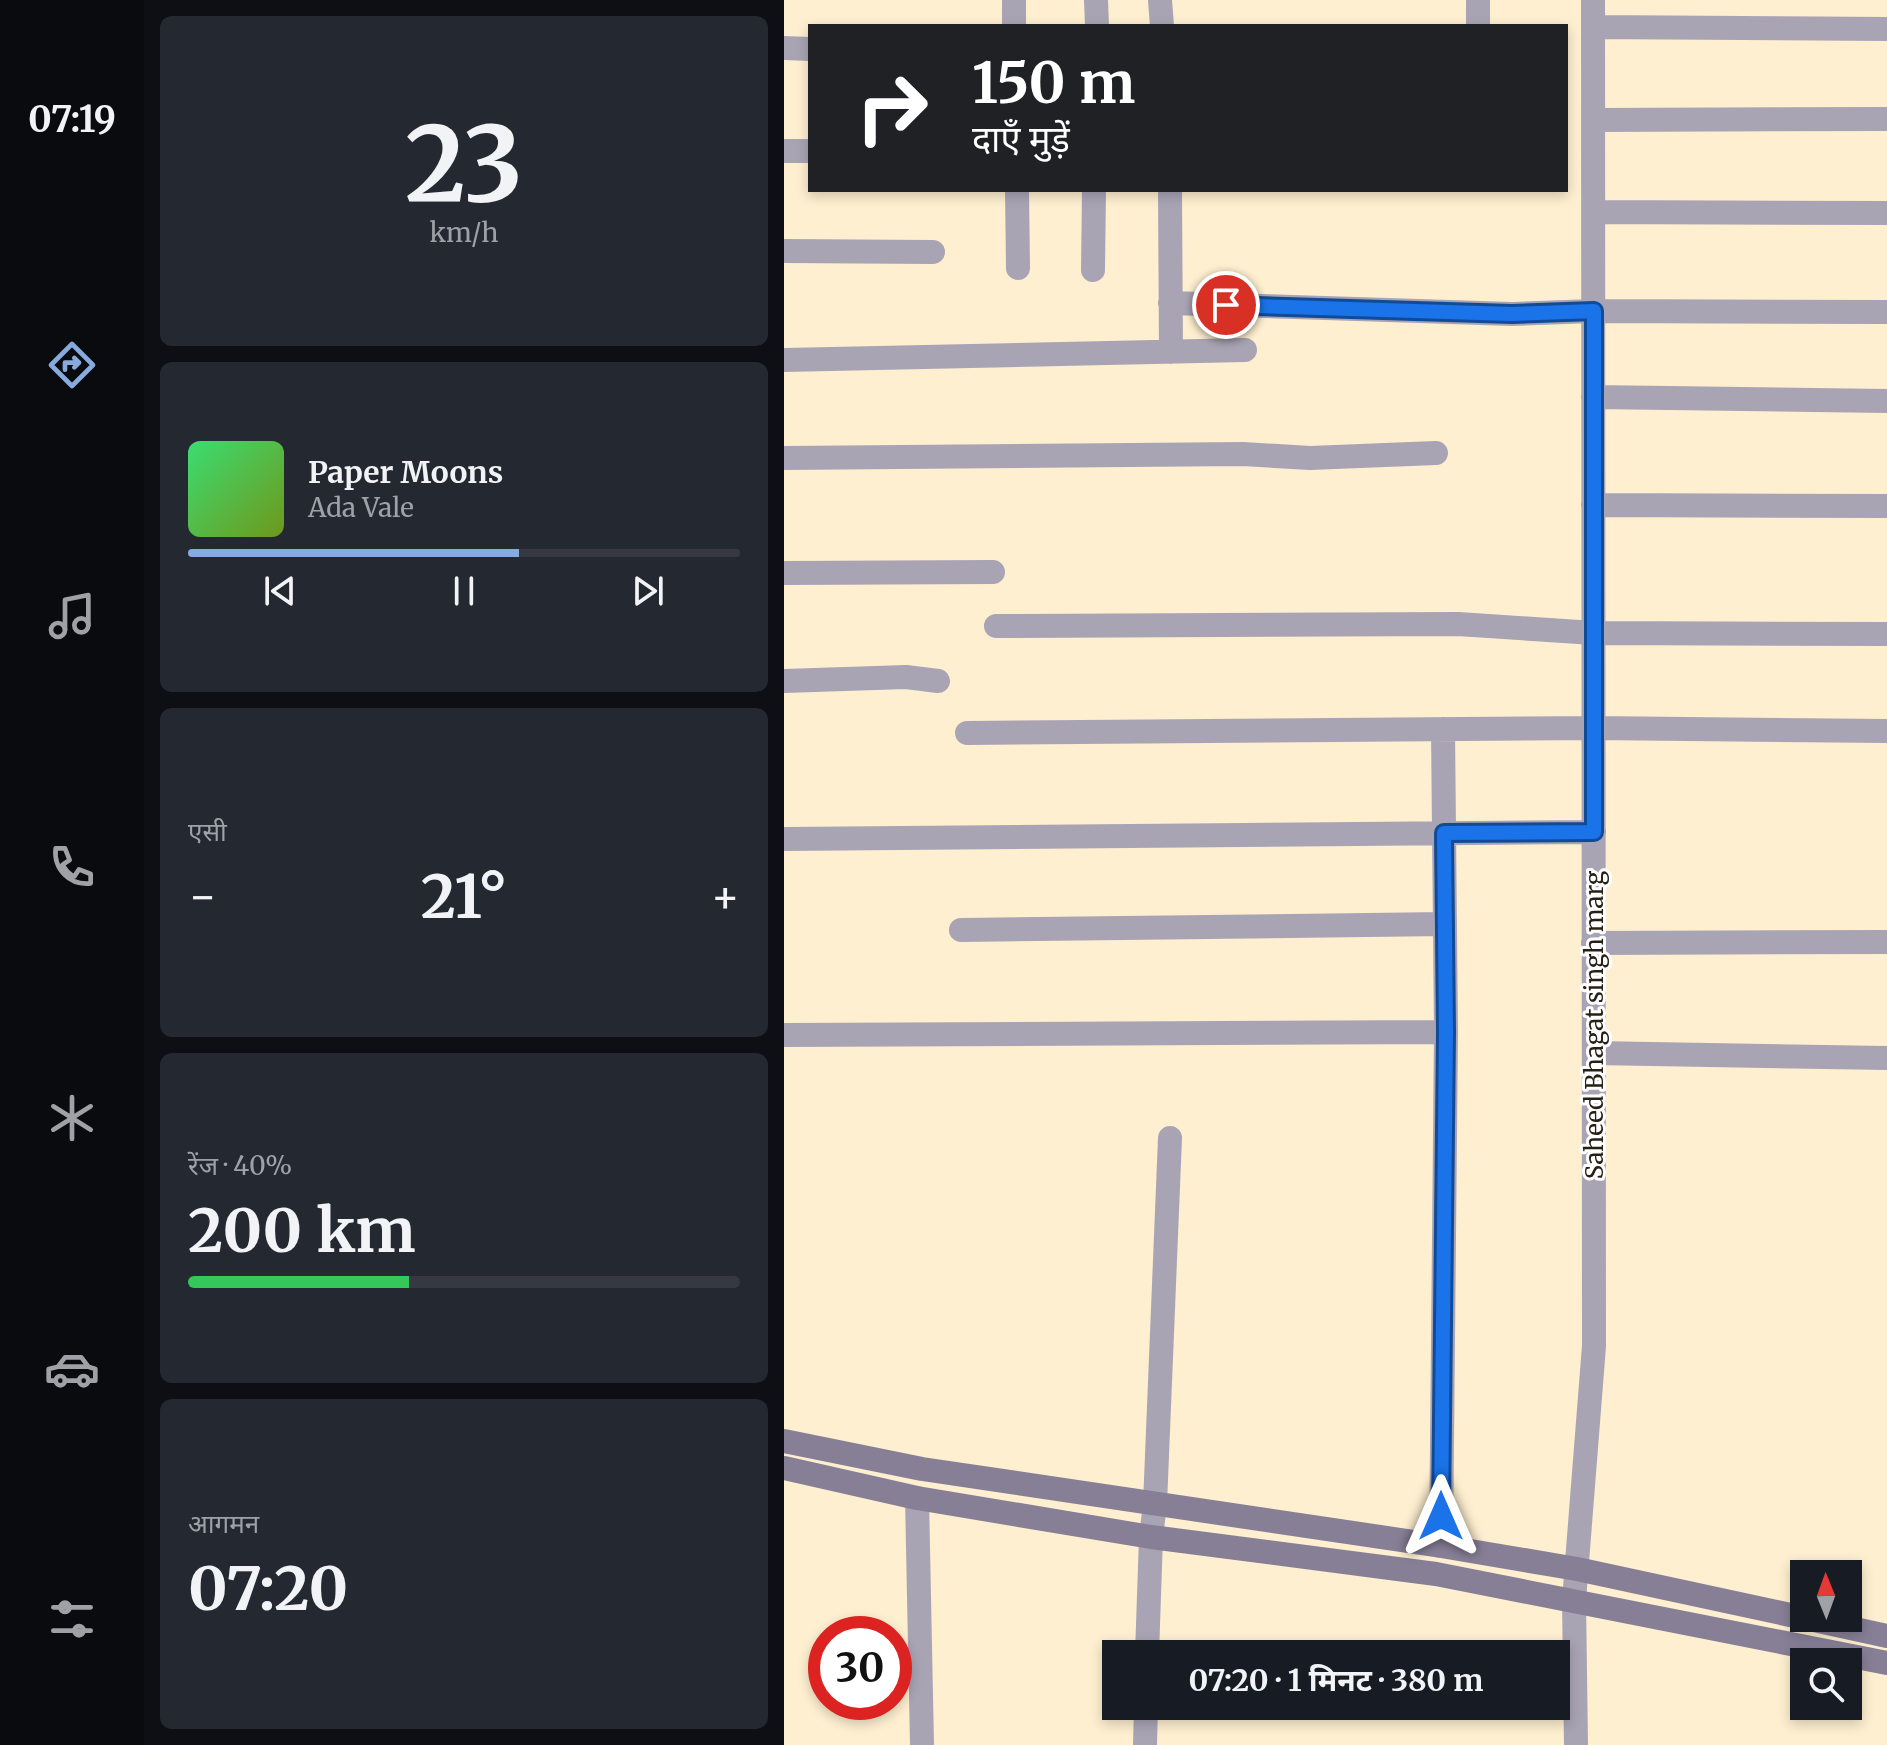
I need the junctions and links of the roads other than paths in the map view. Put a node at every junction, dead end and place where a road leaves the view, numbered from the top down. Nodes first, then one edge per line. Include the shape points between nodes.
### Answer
1 (1014, 0) edge
2 (1096, 0) edge
3 (1160, 0) edge
4 (1478, 0) edge
5 (1593, 0) edge
6 (1014, 24) edge
7 (1097, 24) edge
8 (1162, 24) edge
9 (1478, 24) edge
10 (1593, 27) junction
11 (1887, 29) edge
12 (784, 48) edge
13 (808, 49) edge
14 (1887, 119) edge
15 (1593, 120) junction
16 (784, 151) edge
17 (808, 151) edge
18 (1017, 192) edge
19 (1094, 192) edge
20 (1170, 192) edge
21 (1594, 212) junction
22 (1887, 213) edge
23 (784, 251) edge
24 (933, 252) dead end
25 (1018, 268) dead end
26 (1093, 270) dead end
27 (1170, 303) junction
28 (1594, 311) junction
29 (1887, 312) edge
30 (1245, 350) dead end
31 (1171, 352) junction
32 (784, 360) edge
33 (1593, 397) junction
34 (1887, 401) edge
35 (1436, 453) dead end
36 (784, 458) edge
37 (1593, 505) junction
38 (1887, 506) edge
39 (993, 572) dead end
40 (784, 573) edge
41 (996, 626) dead end
42 (1594, 633) junction
43 (1887, 634) edge
44 (784, 681) edge
45 (938, 681) dead end
46 (1594, 728) junction
47 (1443, 729) junction
48 (1887, 731) edge
49 (967, 733) dead end
50 (1594, 832) junction
51 (1444, 833) junction
52 (784, 839) edge
53 (1445, 924) junction
54 (961, 930) dead end
55 (1887, 942) edge
56 (1593, 943) junction
57 (1446, 1032) junction
58 (784, 1035) edge
59 (1594, 1053) junction
60 (1887, 1058) edge
61 (1170, 1138) dead end
62 (784, 1441) edge
63 (784, 1468) edge
64 (917, 1498) junction
65 (1155, 1504) junction
66 (1151, 1537) junction
67 (1441, 1546) junction
68 (1577, 1569) junction
69 (1574, 1600) junction
70 (1790, 1615) edge
71 (1862, 1631) edge
72 (1887, 1636) edge
73 (1147, 1640) edge
74 (1887, 1663) edge
75 (1146, 1720) edge
76 (922, 1745) edge
77 (1145, 1745) edge
78 (1576, 1745) edge

1 - 6 street
2 - 7 street
3 - 8 street
4 - 9 street
5 - 10 street, Saheed Bhagat singh marg
10 - 11 street
10 - 15 street, Saheed Bhagat singh marg
12 - 13 street
14 - 15 street
15 - 21 street, Saheed Bhagat singh marg
16 - 17 street
18 - 25 street
19 - 26 street
20 - 27 street
21 - 22 street
21 - 28 street, Saheed Bhagat singh marg
23 - 24 street
27 - 28 street via 1512,314
27 - 31 street
28 - 29 street
28 - 33 street, Saheed Bhagat singh marg
30 - 31 street
31 - 32 street
33 - 34 street
33 - 37 street, Saheed Bhagat singh marg
35 - 36 street via 1310,458
37 - 38 street
37 - 42 street, Saheed Bhagat singh marg
39 - 40 street
41 - 42 street via 1458,624
42 - 43 street
42 - 46 street, Saheed Bhagat singh marg
44 - 45 street
46 - 47 street
46 - 48 street
46 - 50 street, Saheed Bhagat singh marg
47 - 49 street
47 - 51 street
50 - 51 street
50 - 56 street, Saheed Bhagat singh marg
51 - 52 street
51 - 53 street
53 - 54 street
53 - 57 street
55 - 56 street
56 - 59 street, Saheed Bhagat singh marg
57 - 58 street
57 - 67 street
59 - 60 street
59 - 68 street, Saheed Bhagat singh marg via 1594,1346
61 - 65 street
62 - 65 main road via 922,1469
63 - 64 main road
64 - 66 main road
64 - 76 street
65 - 66 street
65 - 67 main road
66 - 69 main road via 1436,1574
66 - 73 street
67 - 68 main road
68 - 69 street, Saheed Bhagat singh marg
68 - 70 main road
69 - 74 main road
69 - 78 street, Saheed Bhagat singh marg
71 - 72 main road
75 - 77 street

